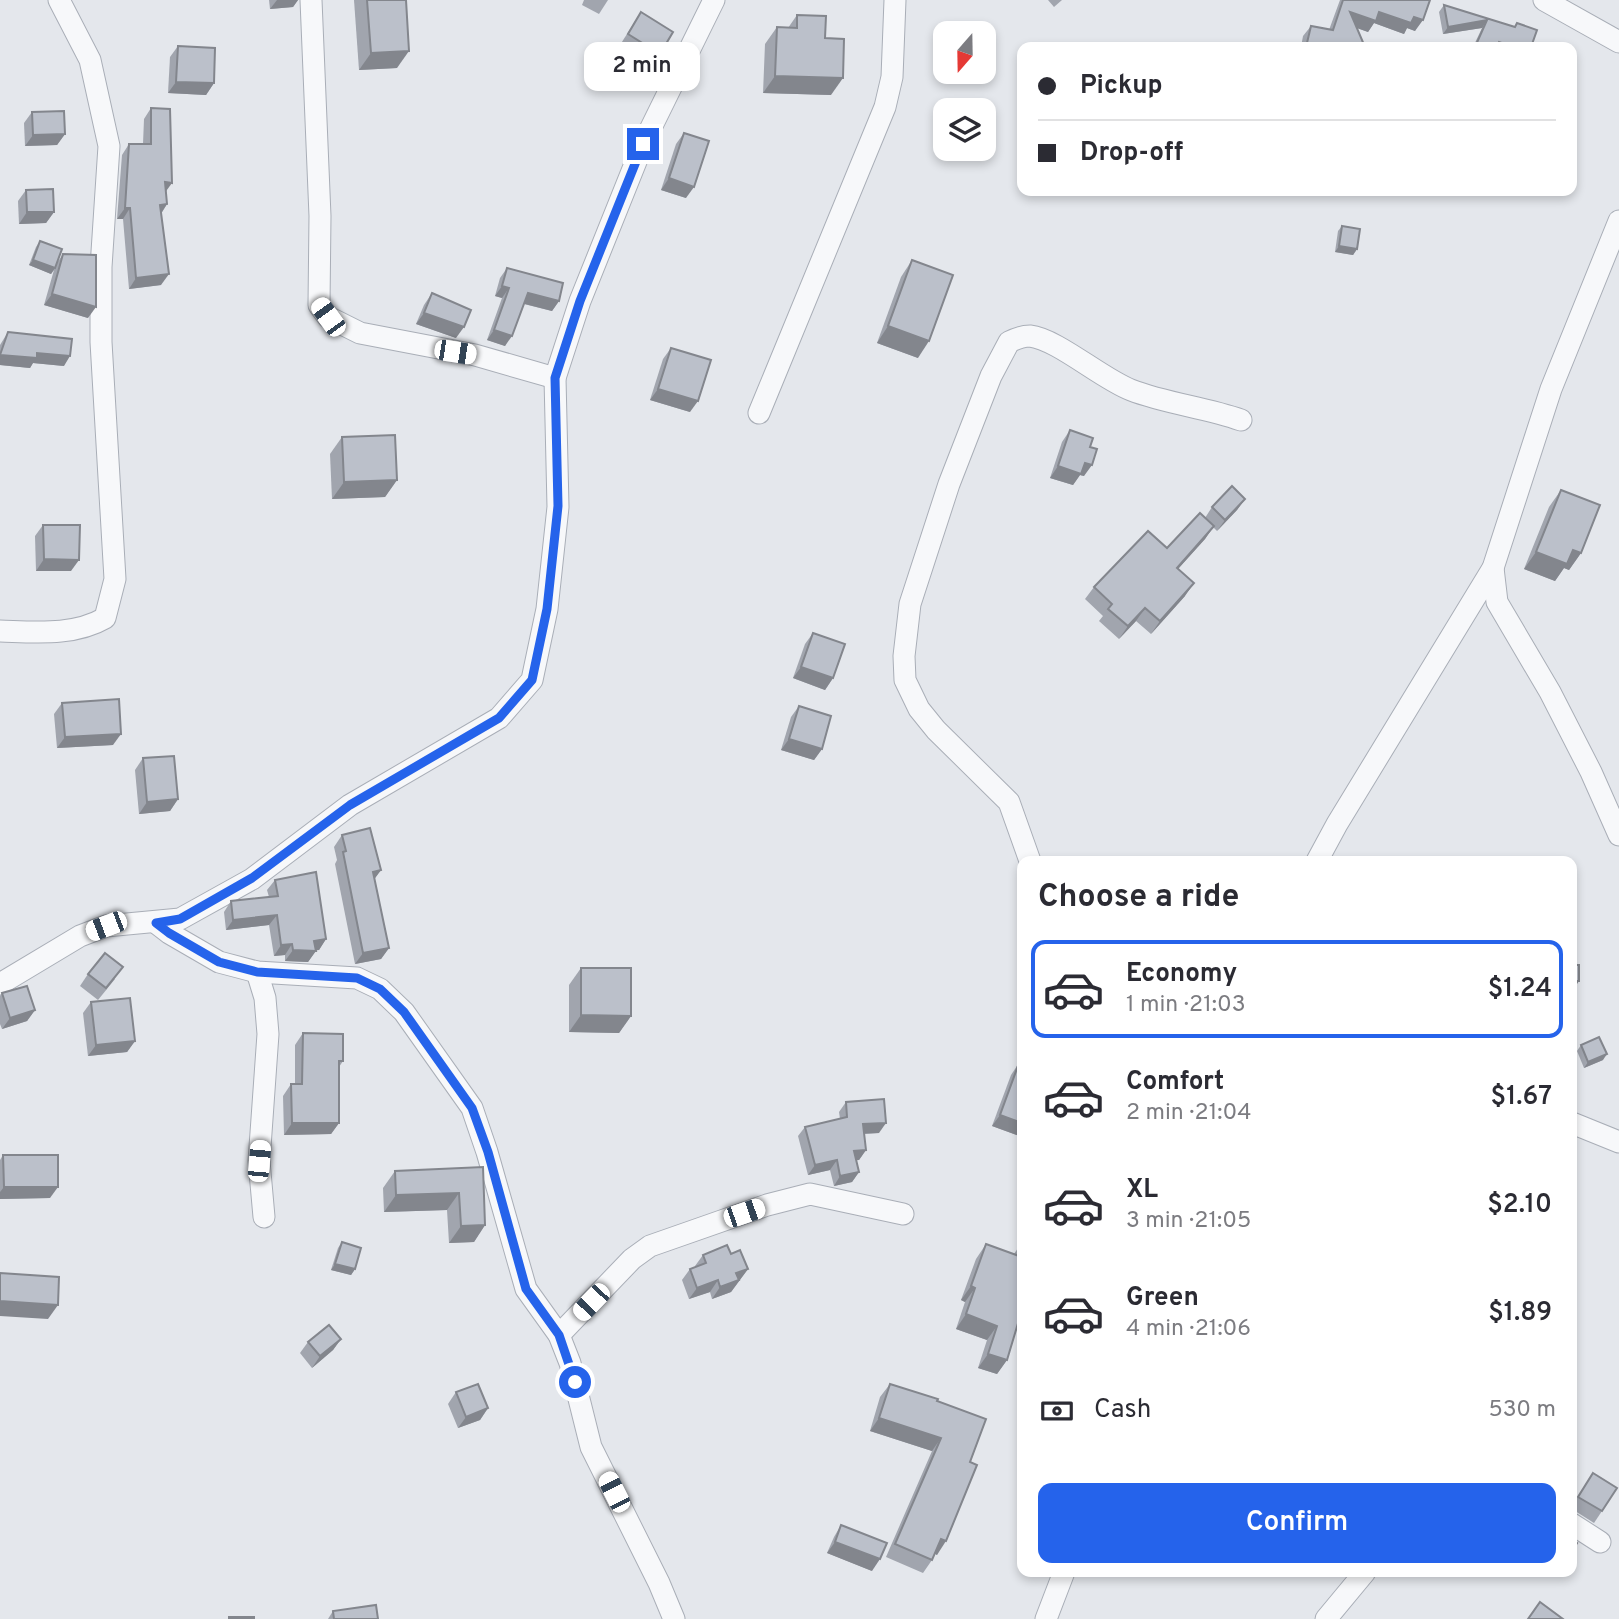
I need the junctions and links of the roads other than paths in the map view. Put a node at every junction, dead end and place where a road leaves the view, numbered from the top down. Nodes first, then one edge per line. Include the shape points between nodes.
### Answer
1 (59, 0) edge
2 (311, 0) edge
3 (714, 0) edge
4 (895, 0) edge
5 (1544, 0) edge
6 (1619, 42) edge
7 (1619, 221) edge
8 (555, 378) junction
9 (759, 414) dead end
10 (1241, 420) dead end
11 (1493, 568) junction
12 (0, 631) edge
13 (1619, 835) edge
14 (1028, 856) edge
15 (1320, 856) edge
16 (156, 923) junction
17 (257, 972) junction
18 (0, 984) edge
19 (1577, 1125) edge
20 (1619, 1142) edge
21 (903, 1214) dead end
22 (264, 1217) dead end
23 (559, 1335) junction
24 (1577, 1527) edge
25 (1600, 1542) dead end
26 (1062, 1577) edge
27 (1361, 1577) edge
28 (674, 1619) edge
29 (1046, 1619) edge
30 (1326, 1619) edge

1 - 12 street via 90,60 109,146 101,342 115,579 105,618 90,627
2 - 8 street via 319,305 328,317 360,333 475,355
3 - 8 street via 643,144 580,301
4 - 9 street via 892,77 885,107
5 - 6 street
7 - 11 street via 1550,389
8 - 16 street via 558,506 547,609 532,680 499,718 350,805 252,878 180,919
10 - 14 street via 1129,389 1029,336 1009,342 991,376 910,604 905,680 936,730 1009,802
11 - 13 street via 1497,602 1550,692
11 - 15 street
16 - 17 street via 219,962
16 - 18 street via 106,926 80,936
17 - 22 street via 268,1034 259,1161
17 - 23 street via 357,978 380,989 404,1012 472,1108 526,1289
19 - 20 street
21 - 23 street via 810,1194 754,1209 650,1246
23 - 28 street via 591,1447
24 - 25 street
26 - 29 street
27 - 30 street

